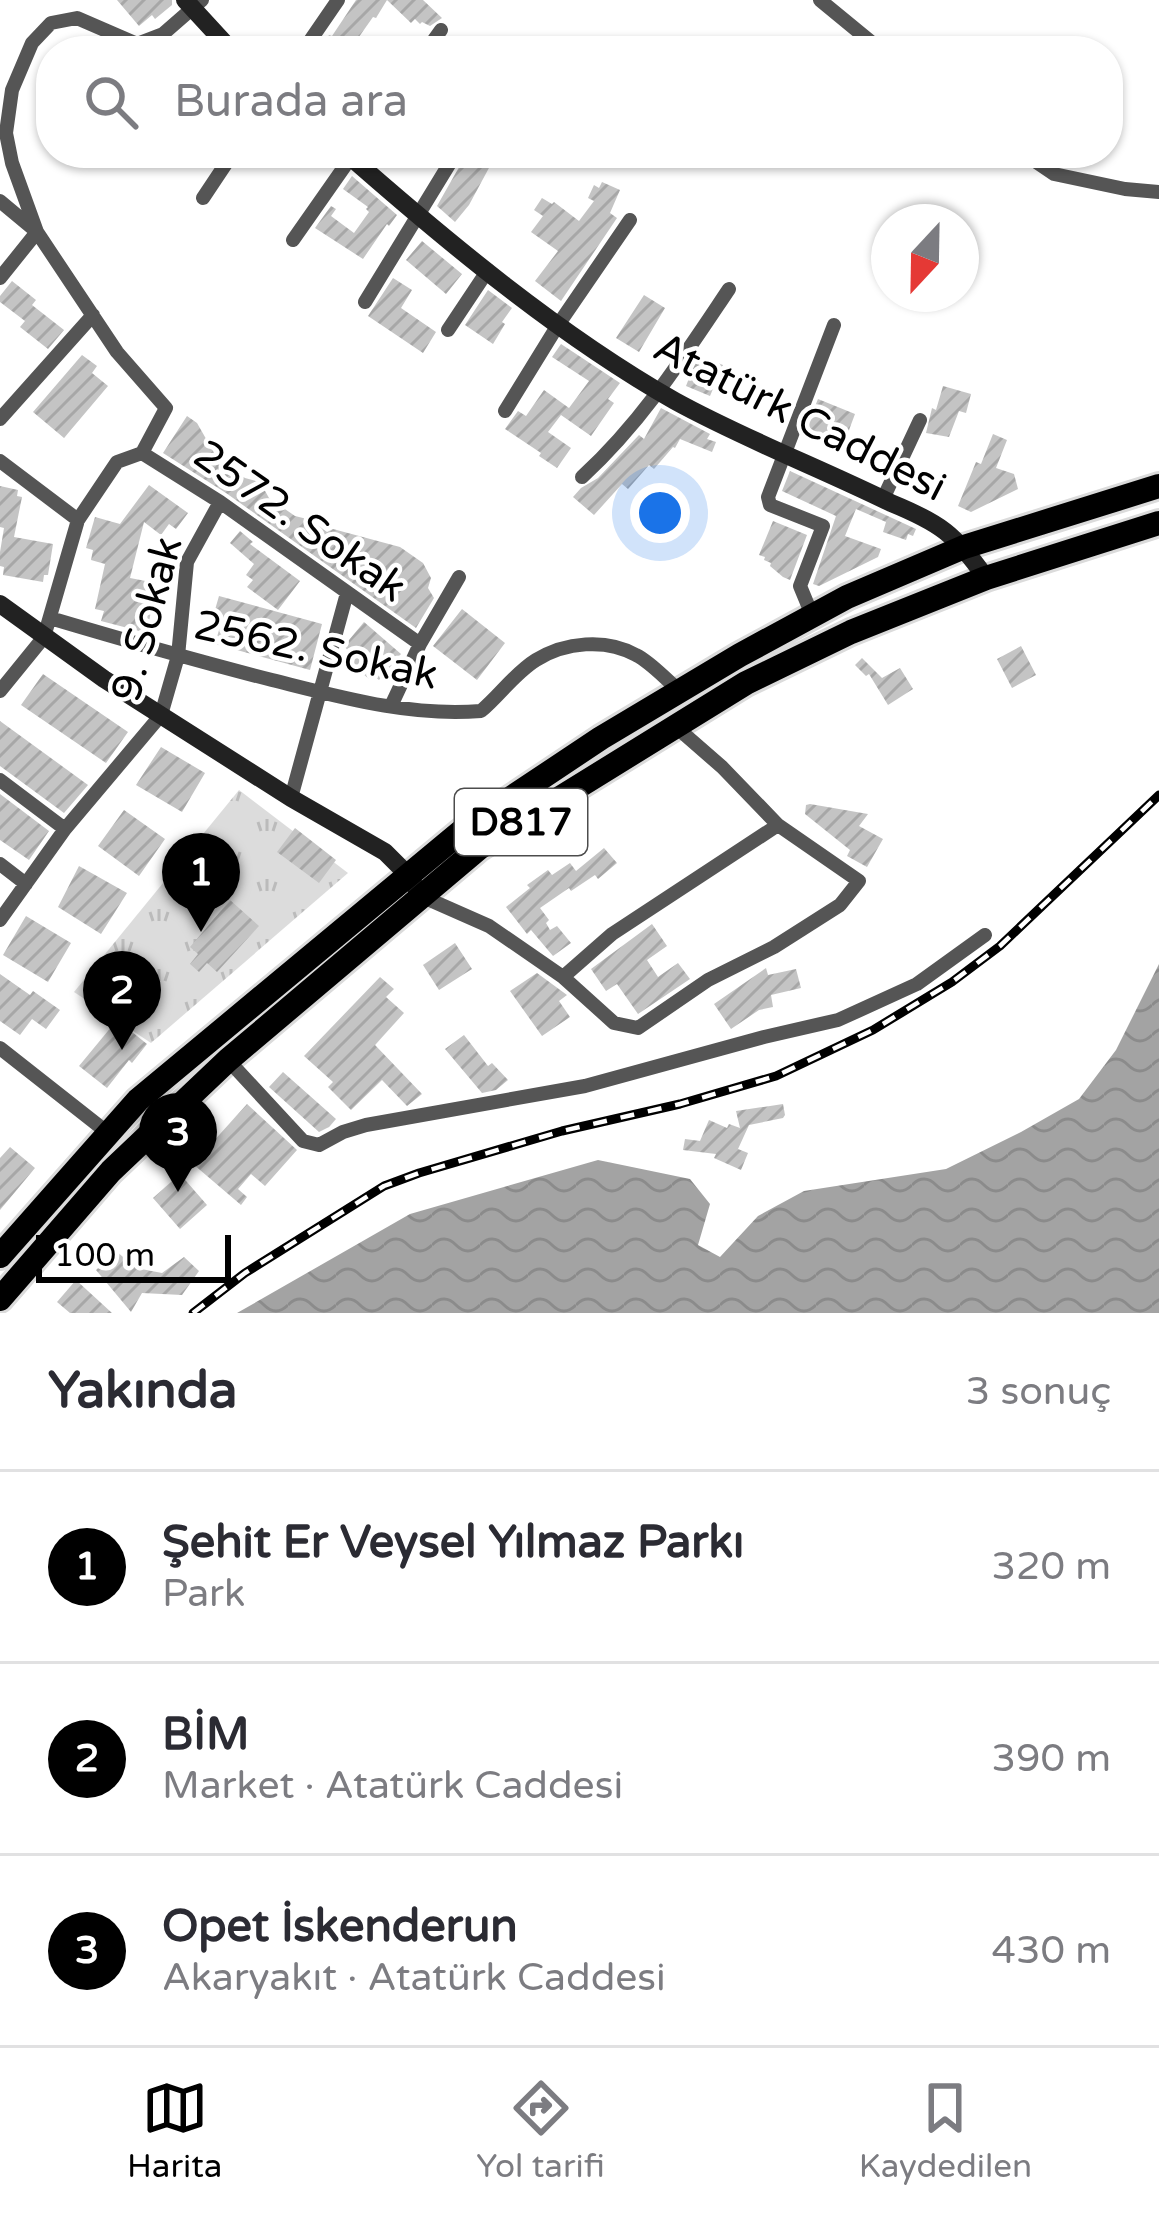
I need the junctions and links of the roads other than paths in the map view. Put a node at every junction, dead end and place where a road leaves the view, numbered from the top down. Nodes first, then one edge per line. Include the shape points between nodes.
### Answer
1 (338, 0) edge
2 (820, 0) edge
3 (193, 2) edge
4 (440, 30) dead end
5 (39, 36) edge
6 (118, 36) edge
7 (162, 36) edge
8 (220, 36) edge
9 (313, 36) edge
10 (436, 36) edge
11 (864, 36) edge
12 (36, 39) edge
13 (222, 168) edge
14 (342, 168) edge
15 (367, 168) edge
16 (447, 168) edge
17 (1045, 168) edge
18 (1159, 192) edge
19 (202, 197) dead end
20 (0, 201) edge
21 (418, 214) junction
22 (630, 220) dead end
23 (37, 232) junction
24 (293, 240) dead end
25 (488, 270) junction
26 (0, 278) edge
27 (729, 289) dead end
28 (364, 302) dead end
29 (93, 315) junction
30 (558, 325) junction
31 (834, 325) dead end
32 (448, 330) dead end
33 (661, 392) junction
34 (505, 411) dead end
35 (0, 419) edge
36 (920, 420) dead end
37 (142, 453) junction
38 (786, 454) junction
39 (0, 461) edge
40 (582, 478) dead end
41 (1159, 486) edge
42 (883, 500) junction
43 (220, 502) junction
44 (77, 520) junction
45 (1159, 524) edge
46 (964, 547) junction
47 (459, 577) dead end
48 (986, 578) junction
49 (347, 593) junction
50 (0, 604) edge
51 (812, 615) junction
52 (47, 627) junction
53 (420, 644) junction
54 (178, 656) junction
55 (0, 691) edge
56 (680, 691) junction
57 (322, 692) junction
58 (392, 706) junction
59 (161, 715) junction
60 (675, 726) junction
61 (0, 780) edge
62 (290, 798) junction
63 (778, 825) junction
64 (65, 830) junction
65 (0, 864) edge
66 (26, 884) junction
67 (415, 885) junction
68 (0, 920) edge
69 (985, 935) dead end
70 (563, 976) junction
71 (0, 1048) edge
72 (229, 1060) junction
73 (108, 1133) junction
74 (0, 1256) edge
75 (0, 1299) edge

1 - 9 street
2 - 11 street
3 - 7 street
3 - 8 street
4 - 10 street
5 - 6 street via 51,23 76,18
12 - 23 street via 12,90 6,133
13 - 19 street
14 - 24 street
15 - 21 street, Atatürk Caddesi
16 - 21 street
17 - 18 street
20 - 23 street
21 - 25 street, Atatürk Caddesi
21 - 28 street
22 - 30 street
23 - 26 street
23 - 29 street
25 - 30 street, Atatürk Caddesi
25 - 32 street
27 - 33 street
29 - 35 street
29 - 37 street via 166,408
30 - 33 street, Atatürk Caddesi
30 - 34 street
31 - 38 street
33 - 38 street, Atatürk Caddesi
33 - 40 street
36 - 42 street
37 - 43 street, 2572. Sokak
37 - 44 street via 117,462
38 - 42 street, Atatürk Caddesi
38 - 51 street via 770,505 823,526 800,586
39 - 44 street
41 - 46 highway, D817
42 - 46 street, Atatürk Caddesi via 945,529
43 - 49 street, 2572. Sokak
43 - 54 street, 9. Sokak via 187,562
44 - 52 street
45 - 48 highway, D817
46 - 48 street, Atatürk Caddesi
46 - 51 highway, D817
47 - 53 street
48 - 60 highway, D817 via 851,632
49 - 53 street, 2572. Sokak
49 - 57 street
50 - 52 street
51 - 56 highway, D817
52 - 54 street, 2562. Sokak
52 - 55 street
52 - 59 street
53 - 58 street
54 - 57 street, 2562. Sokak
54 - 59 street, 9. Sokak
56 - 58 street, 2562. Sokak via 636,655 578,644 537,659 481,711
56 - 67 highway, D817 via 463,830
57 - 58 street, 2562. Sokak
57 - 62 street
59 - 62 street
59 - 64 street, 9. Sokak
60 - 63 street
60 - 67 highway, D817
61 - 64 street
62 - 67 street via 385,852
63 - 70 street via 612,934
63 - 70 street via 859,881 840,905 638,1028 614,1022
64 - 66 street, 9. Sokak
65 - 66 street
66 - 68 street, 9. Sokak
67 - 70 street
67 - 72 highway, D817
67 - 73 highway, D817 via 138,1100
69 - 72 street via 917,984 838,1020 585,1086 366,1125 319,1144 294,1134
71 - 73 street
72 - 75 highway, D817 via 111,1171
73 - 74 highway, D817

